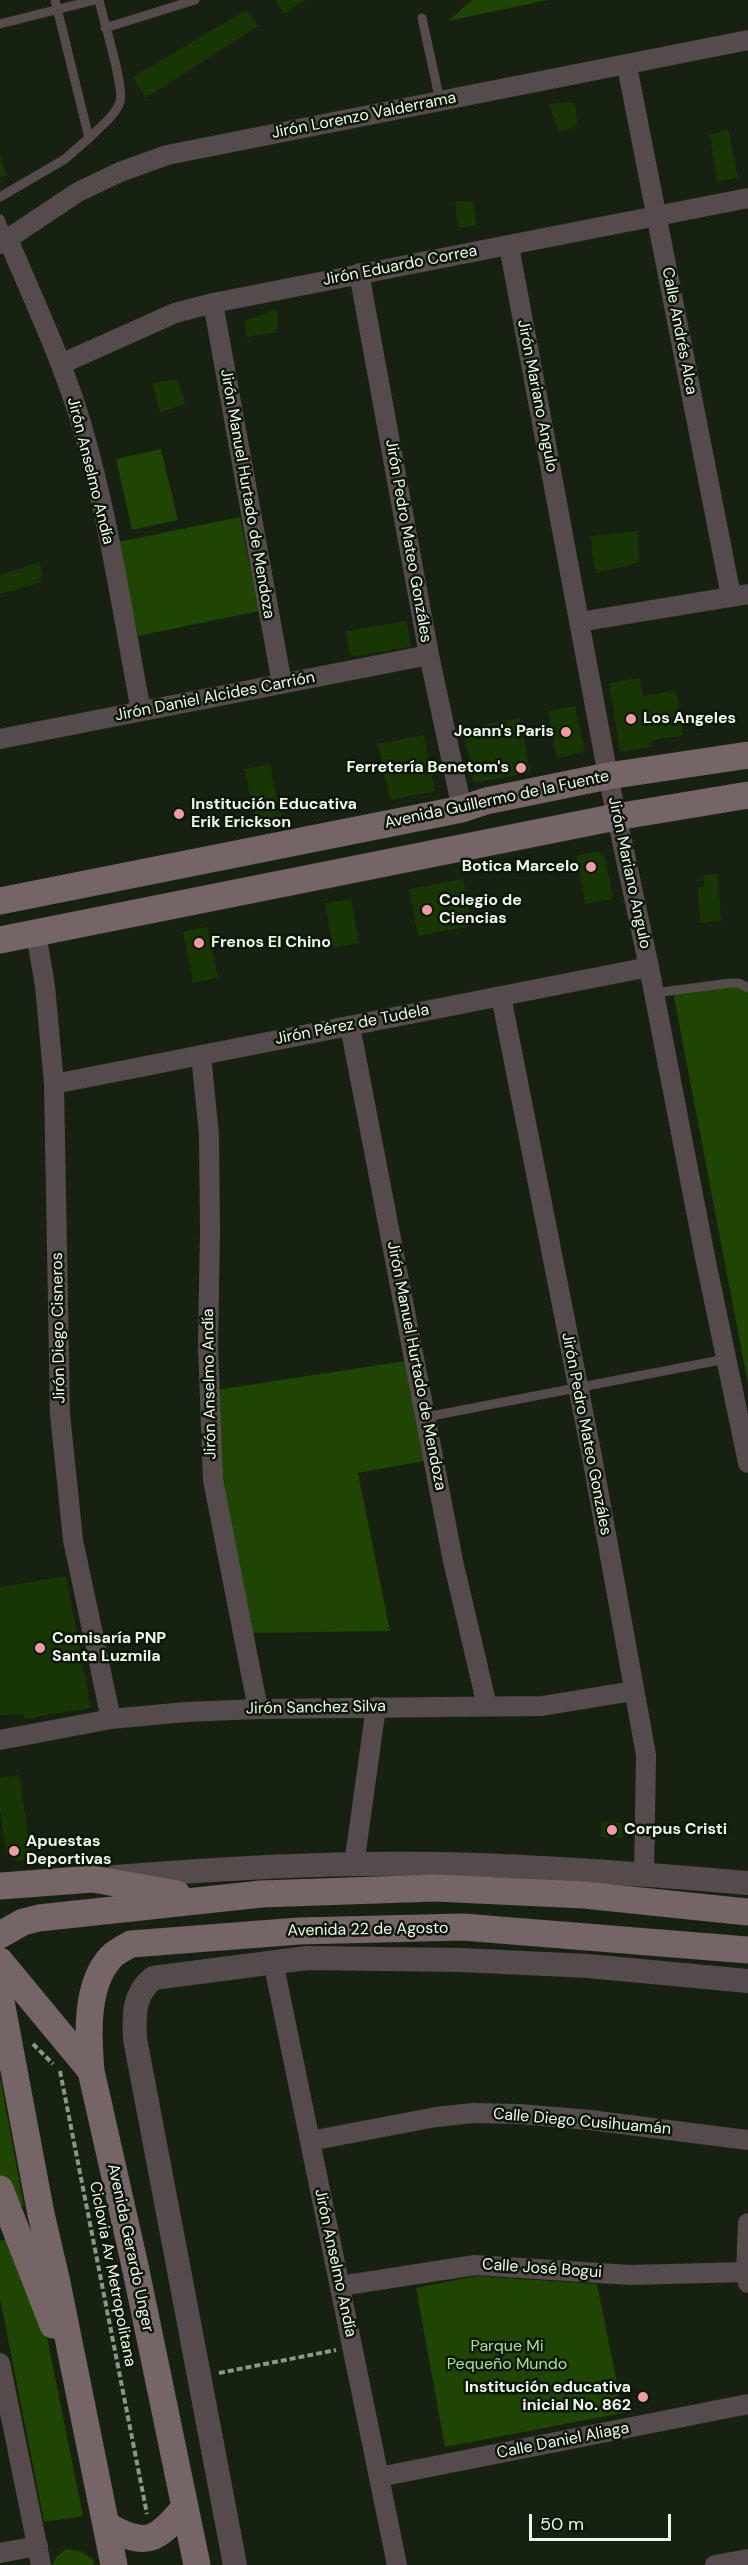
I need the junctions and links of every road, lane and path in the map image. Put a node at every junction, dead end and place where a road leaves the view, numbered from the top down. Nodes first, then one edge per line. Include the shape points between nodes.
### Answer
1 (55, 0) edge
2 (97, 0) edge
3 (195, 0) edge
4 (57, 11) junction
5 (422, 18) dead end
6 (0, 24) edge
7 (105, 28) junction
8 (748, 40) edge
9 (627, 66) junction
10 (440, 101) junction
11 (89, 138) junction
12 (0, 197) edge
13 (748, 198) edge
14 (656, 217) junction
15 (0, 219) edge
16 (4, 242) edge
17 (509, 246) junction
18 (359, 273) junction
19 (213, 303) junction
20 (61, 364) junction
21 (739, 595) edge
22 (579, 622) junction
23 (429, 655) junction
24 (282, 684) junction
25 (141, 711) junction
26 (0, 739) edge
27 (748, 755) edge
28 (608, 776) junction
29 (748, 795) edge
30 (462, 809) junction
31 (616, 817) junction
32 (0, 901) edge
33 (36, 933) junction
34 (0, 940) edge
35 (649, 967) junction
36 (748, 988) edge
37 (654, 993) junction
38 (501, 996) junction
39 (350, 1026) junction
40 (201, 1055) junction
41 (54, 1084) junction
42 (726, 1359) junction
43 (577, 1386) junction
44 (426, 1417) junction
45 (748, 1464) edge
46 (633, 1691) junction
47 (487, 1706) junction
48 (376, 1707) junction
49 (258, 1709) junction
50 (111, 1719) junction
51 (0, 1740) edge
52 (354, 1865) junction
53 (644, 1874) junction
54 (93, 1879) junction
55 (748, 1883) edge
56 (0, 1886) edge
57 (211, 1899) junction
58 (748, 1912) edge
59 (0, 1935) edge
60 (748, 1950) edge
61 (0, 1961) edge
62 (273, 1961) junction
63 (748, 1981) edge
64 (2, 2006) edge
65 (91, 2071) junction
66 (748, 2140) edge
67 (310, 2141) junction
68 (0, 2189) edge
69 (748, 2223) edge
70 (747, 2278) edge
71 (340, 2286) junction
72 (352, 2347) junction
73 (0, 2363) edge
74 (198, 2377) junction
75 (78, 2388) junction
76 (748, 2404) edge
77 (379, 2477) junction
78 (184, 2508) junction
79 (106, 2525) junction
80 (152, 2539) junction
81 (0, 2553) edge
82 (40, 2555) edge
83 (748, 2559) edge
84 (114, 2565) edge
85 (196, 2565) edge
86 (235, 2565) edge
87 (397, 2565) edge
88 (715, 2565) edge

1 - 4 lane
2 - 4 lane
2 - 7 lane
3 - 7 lane
4 - 6 lane
4 - 11 lane
5 - 10 lane
7 - 11 lane via 121,100
8 - 9 street, Jirón Lorenzo Valderrama
9 - 10 street, Jirón Lorenzo Valderrama
9 - 14 street, Calle Andrés Alca
10 - 16 street, Jirón Lorenzo Valderrama via 167,155 78,192
11 - 12 lane via 65,159
13 - 14 street, Jirón Eduardo Correa
14 - 17 street, Jirón Eduardo Correa
14 - 21 street, Calle Andrés Alca
15 - 16 lane
16 - 20 street, Jirón Anselmo Andía
17 - 18 street, Jirón Eduardo Correa
17 - 22 street, Jirón Mariano Angulo
18 - 19 street, Jirón Eduardo Correa
18 - 23 street, Jirón Pedro Mateo Gonzáles
19 - 20 street, Jirón Eduardo Correa via 176,313
19 - 24 street, Jirón Manuel Hurtado de Mendoza
20 - 25 street, Jirón Anselmo Andía via 82,426 101,504
21 - 22 street
22 - 28 street, Jirón Mariano Angulo
23 - 24 street, Jirón Daniel Alcides Carrión
23 - 30 street, Jirón Pedro Mateo Gonzáles
24 - 25 street, Jirón Daniel Alcides Carrión
25 - 26 street, Jirón Daniel Alcides Carrión
27 - 28 main road, Avenida Guillermo de la Fuente
28 - 30 main road, Avenida Guillermo de la Fuente
28 - 31 street, Jirón Mariano Angulo
29 - 31 main road
30 - 32 main road, Avenida Guillermo de la Fuente
31 - 33 main road
31 - 35 street, Jirón Mariano Angulo
33 - 34 main road
33 - 41 street, Jirón Diego Cisneros
35 - 37 street, Jirón Mariano Angulo
35 - 38 street, Jirón Pérez de Tudela
36 - 37 lane via 730,983
37 - 42 street, Jirón Mariano Angulo
38 - 39 street, Jirón Pérez de Tudela
38 - 43 street, Jirón Pedro Mateo Gonzáles
39 - 40 street, Jirón Pérez de Tudela
39 - 44 street, Jirón Manuel Hurtado de Mendoza
40 - 41 street, Jirón Pérez de Tudela
40 - 49 street, Jirón Anselmo Andía via 209,1135 208,1345 213,1480
41 - 50 street, Jirón Diego Cisneros via 60,1414 73,1540
42 - 43 lane
42 - 45 street, Jirón Mariano Angulo
43 - 44 lane
43 - 46 street, Jirón Pedro Mateo Gonzáles
44 - 47 street, Jirón Manuel Hurtado de Mendoza via 453,1561
46 - 47 street, Jirón Sanchez Silva via 542,1706
46 - 53 street, Jirón Pedro Mateo Gonzáles via 646,1755
47 - 48 street, Jirón Sanchez Silva
48 - 49 street, Jirón Sanchez Silva
48 - 52 street
49 - 50 street, Jirón Sanchez Silva
50 - 51 street, Jirón Sanchez Silva
52 - 53 street via 437,1864
52 - 54 street via 256,1866
53 - 55 street
54 - 56 main road
54 - 57 main road
57 - 58 main road via 435,1888 584,1895
57 - 59 main road via 39,1918
60 - 65 main road, Avenida 22 de Agosto via 463,1927 299,1930 130,1944 111,1956 92,1999 88,2032
61 - 65 main road, Avenida Gerardo Unger
62 - 63 street, Avenida 22 de Agosto via 461,1960 588,1966
62 - 67 street, Jirón Anselmo Andía
62 - 74 street, Avenida 22 de Agosto via 153,1978 143,1987 133,2009 135,2039
64 - 75 main road
64 - 80 path, Ciclovia Av Metropolitana via 60,2071
65 - 78 main road, Avenida Gerardo Unger
66 - 67 street, Calle Diego Cusihuamán via 590,2120 472,2113 436,2116
67 - 71 street, Jirón Anselmo Andía
68 - 75 main road
69 - 70 street
70 - 71 street, Calle José Bogui via 475,2265
71 - 72 street, Jirón Anselmo Andía
72 - 74 path
72 - 77 street, Jirón Anselmo Andía
73 - 82 street
74 - 86 street
75 - 79 main road
76 - 77 street, Calle Daniel Aliaga
77 - 87 street, Jirón Anselmo Andía
78 - 80 main road via 168,2528
78 - 85 main road, Avenida Gerardo Unger
79 - 80 main road via 140,2540
79 - 84 main road
81 - 82 street
83 - 88 street

